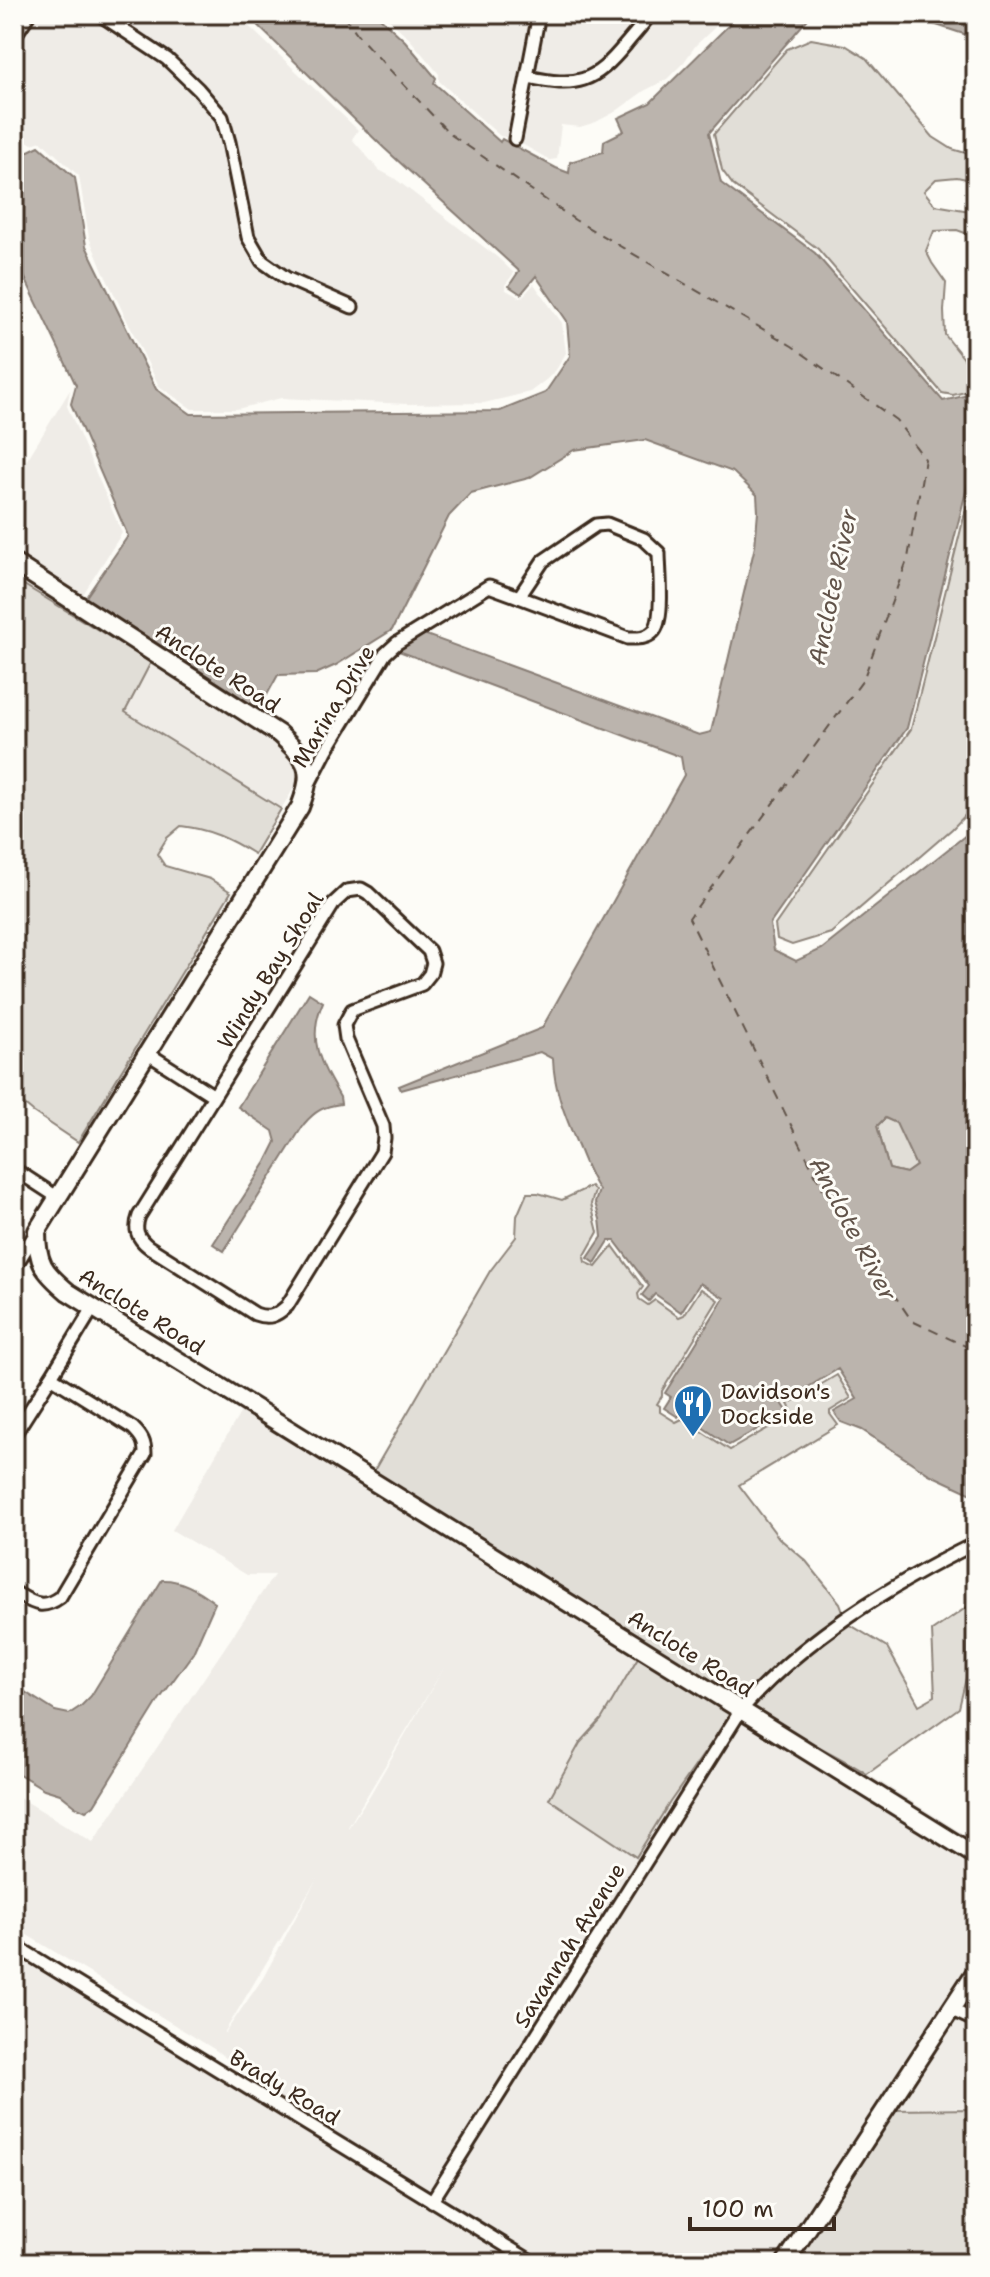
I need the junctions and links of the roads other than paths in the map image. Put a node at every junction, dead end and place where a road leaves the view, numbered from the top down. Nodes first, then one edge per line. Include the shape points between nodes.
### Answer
1 (29, 14) edge
2 (99, 14) edge
3 (539, 14) edge
4 (650, 14) edge
5 (14, 37) edge
6 (528, 77) junction
7 (515, 139) dead end
8 (352, 307) dead end
9 (14, 563) edge
10 (519, 597) junction
11 (307, 788) junction
12 (147, 1053) junction
13 (214, 1096) junction
14 (14, 1169) edge
15 (57, 1197) junction
16 (37, 1231) junction
17 (14, 1268) edge
18 (93, 1308) junction
19 (51, 1377) junction
20 (14, 1435) edge
21 (976, 1543) edge
22 (14, 1592) edge
23 (741, 1710) junction
24 (976, 1856) edge
25 (14, 1945) edge
26 (976, 1971) edge
27 (952, 2010) junction
28 (976, 2021) edge
29 (432, 2201) junction
30 (534, 2263) edge
31 (785, 2263) edge

1 - 5 street
2 - 8 street via 167,59 222,117 248,237 262,261 286,278
3 - 6 street
4 - 6 street via 602,71 571,82
6 - 7 street
9 - 11 street, Anclote Road via 279,734 302,756
10 - 10 street, Marina Drive via 628,638 643,638 654,631 659,616 659,553 644,539 607,524 596,525 543,561
10 - 11 street, Marina Drive via 489,586 397,643 385,654
11 - 12 street
12 - 13 street
12 - 15 street
13 - 13 street, Windy Bay Shoal via 139,1216 137,1235 266,1318 287,1306 382,1152 383,1126 346,1039 348,1015 422,984 433,963 429,951 368,893 347,891 334,903
14 - 15 street
15 - 16 street
16 - 17 street
16 - 18 street, Anclote Road via 40,1262 48,1275
18 - 19 street
18 - 23 street, Anclote Road
19 - 20 street
19 - 22 street via 133,1428 142,1437 145,1454 60,1597 47,1605 35,1604
21 - 23 street, Savannah Avenue via 842,1620 763,1685
23 - 24 street, Anclote Road
23 - 29 street, Savannah Avenue
25 - 29 street, Brady Road
26 - 27 street
27 - 28 street
27 - 31 street
29 - 30 street, Brady Road

